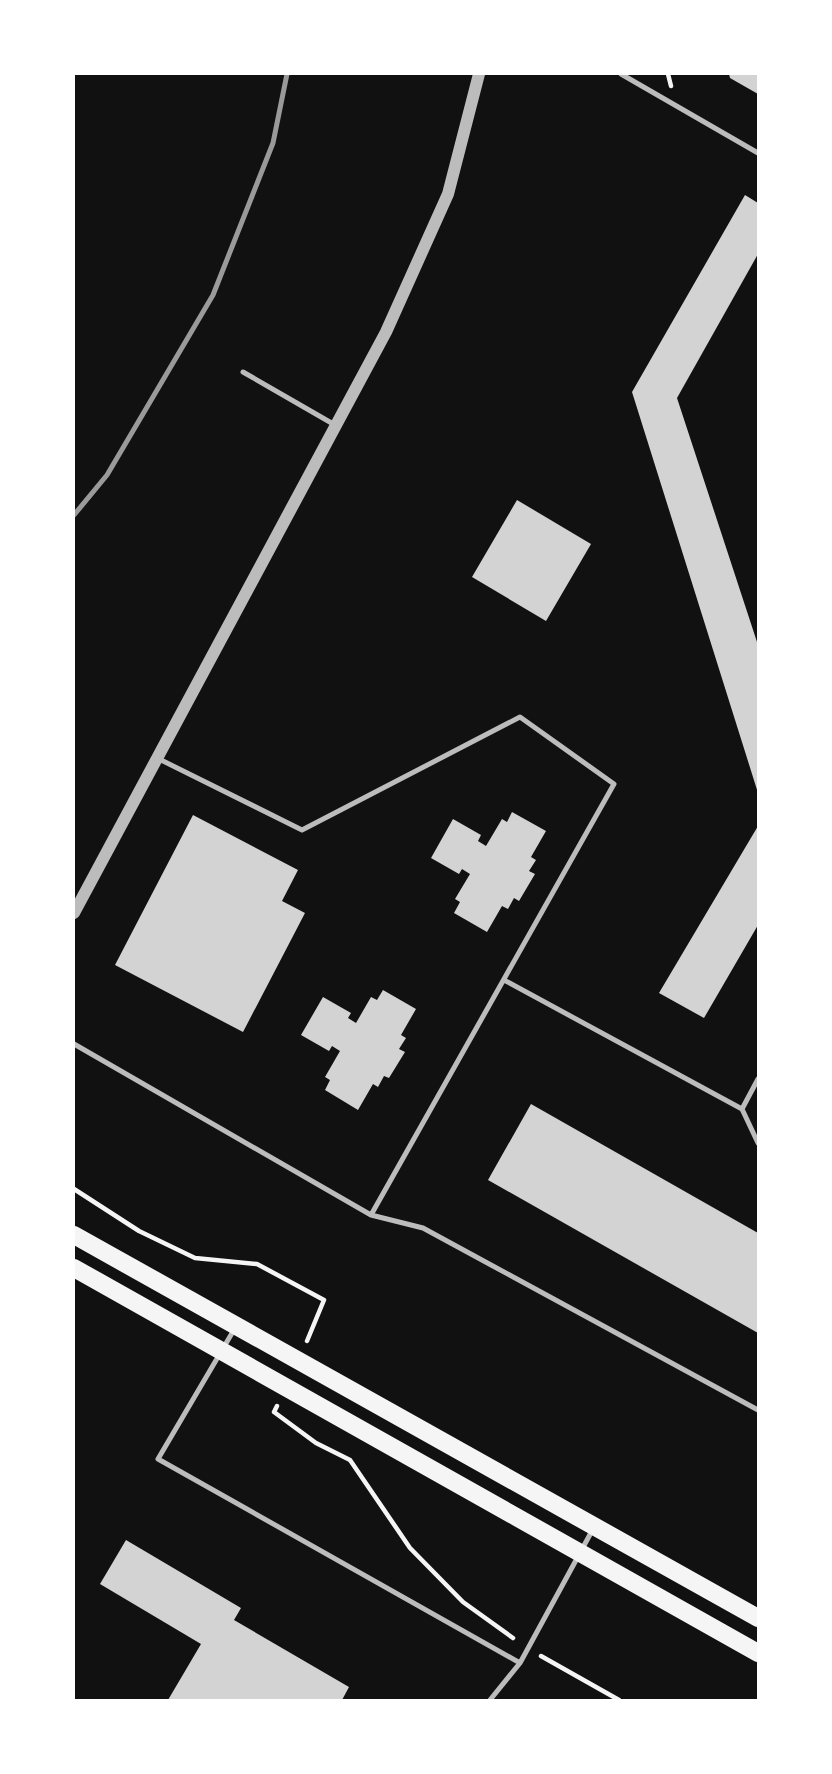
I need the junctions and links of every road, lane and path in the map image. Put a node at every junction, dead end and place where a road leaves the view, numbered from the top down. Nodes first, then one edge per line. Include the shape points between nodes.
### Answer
1 (479, 74) edge
2 (621, 74) edge
3 (758, 153) edge
4 (243, 372) dead end
5 (335, 425) junction
6 (157, 758) junction
7 (74, 913) edge
8 (503, 980) junction
9 (74, 1044) edge
10 (758, 1079) edge
11 (742, 1109) junction
12 (758, 1143) edge
13 (371, 1215) junction
14 (74, 1235) edge
15 (74, 1268) edge
16 (236, 1325) junction
17 (221, 1350) junction
18 (758, 1410) edge
19 (316, 1443) dead end
20 (594, 1526) junction
21 (580, 1552) junction
22 (758, 1618) edge
23 (528, 1649) junction
24 (758, 1653) edge
25 (520, 1663) junction
26 (490, 1700) edge
27 (619, 1700) edge

1 - 5 street via 448,194 386,331
2 - 3 lane
4 - 5 lane
5 - 6 street
6 - 7 street
6 - 8 lane via 302,830 520,717 614,784
8 - 11 lane
8 - 13 lane
9 - 13 lane
10 - 11 lane
11 - 12 lane
13 - 18 lane via 423,1228
14 - 16 main road
15 - 17 main road
16 - 17 lane
16 - 20 main road
17 - 21 main road
17 - 25 lane via 158,1459
19 - 23 path via 350,1460 410,1548 464,1602
20 - 21 lane
20 - 22 main road
21 - 23 lane
21 - 24 main road
23 - 25 lane
23 - 27 path
25 - 26 lane

